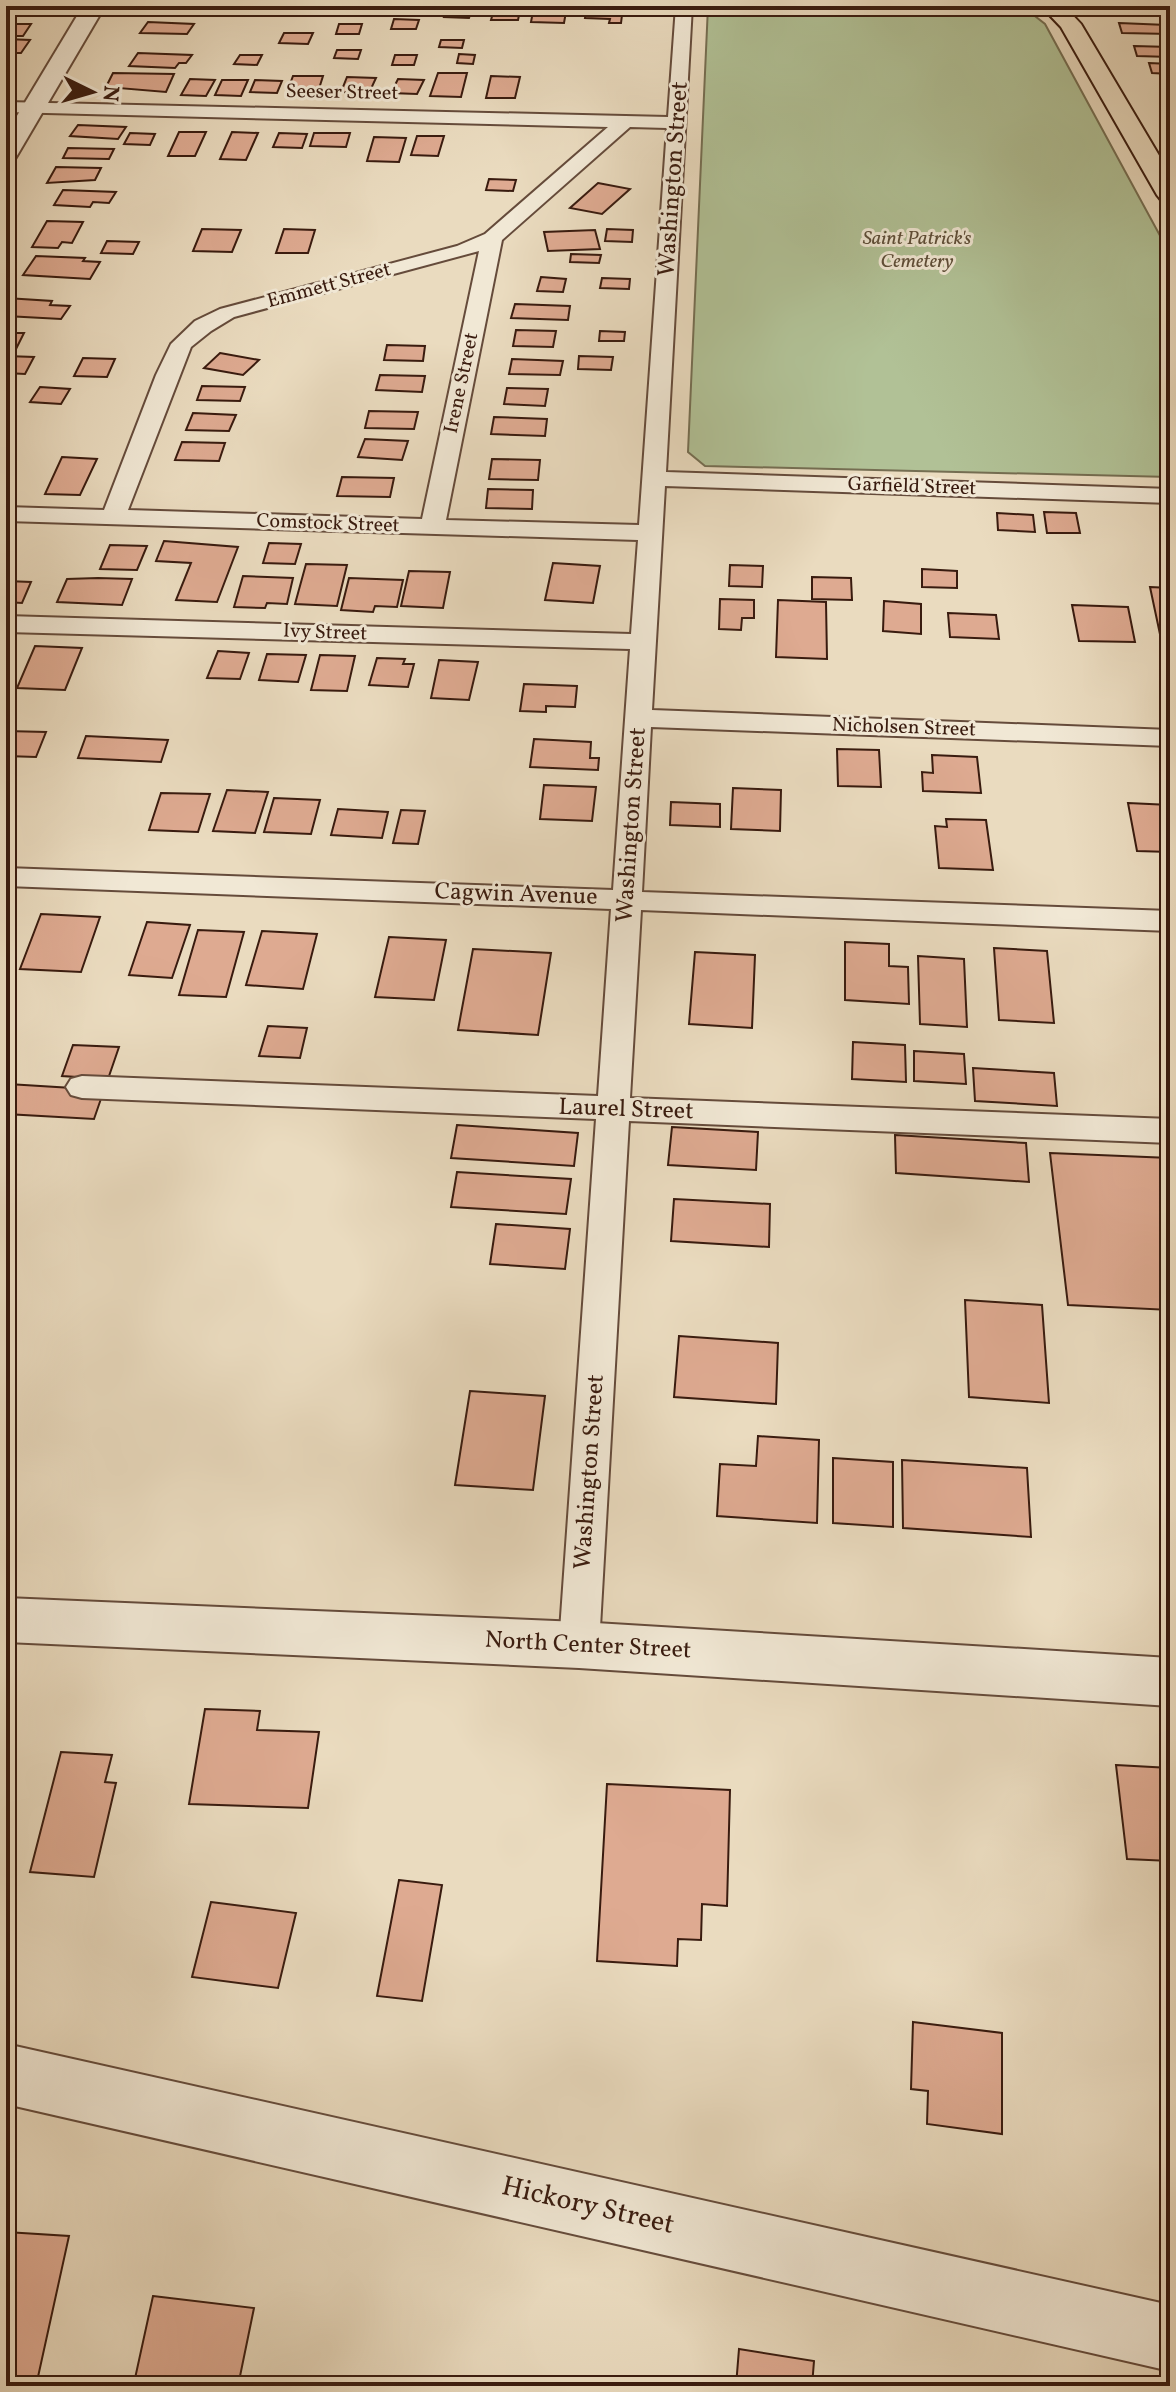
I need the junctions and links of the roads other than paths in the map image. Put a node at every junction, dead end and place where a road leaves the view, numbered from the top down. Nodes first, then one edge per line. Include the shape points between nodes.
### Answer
1 (94, 6) edge
2 (684, 6) edge
3 (1052, 6) edge
4 (6, 107) edge
5 (36, 108) junction
6 (626, 121) junction
7 (677, 123) junction
8 (6, 154) edge
9 (1170, 195) edge
10 (492, 238) junction
11 (654, 479) junction
12 (1170, 496) edge
13 (6, 514) edge
14 (113, 518) junction
15 (432, 527) junction
16 (651, 533) junction
17 (6, 624) edge
18 (643, 642) junction
19 (639, 718) junction
20 (1170, 738) edge
21 (6, 877) edge
22 (627, 899) junction
23 (1170, 921) edge
24 (82, 1087) dead end
25 (613, 1109) junction
26 (1170, 1131) edge
27 (6, 1620) edge
28 (579, 1645) junction
29 (1170, 1682) edge
30 (6, 2074) edge
31 (1170, 2338) edge

1 - 5 street
2 - 7 street, Washington Street
3 - 9 main road via 1070,24
4 - 5 street, Seeser Street
5 - 6 street, Seeser Street
5 - 8 street
6 - 7 street, Seeser Street
6 - 10 street, Emmett Street
7 - 11 street, Washington Street
10 - 14 street, Emmett Street via 227,313 203,326 182,344 167,375
10 - 15 street, Irene Street
11 - 12 street, Garfield Street
11 - 16 street, Washington Street
13 - 14 street, Comstock Street
14 - 15 street, Comstock Street
15 - 16 street, Comstock Street
16 - 18 street, Washington Street
17 - 18 street, Ivy Street
18 - 19 street, Washington Street
19 - 20 street, Nicholsen Street
19 - 22 street, Washington Street
21 - 22 street, Cagwin Avenue
22 - 23 street, Cagwin Avenue
22 - 25 street, Washington Street
24 - 25 street, Laurel Street
25 - 26 street, Laurel Street
25 - 28 street, Washington Street
27 - 28 street, North Center Street
28 - 29 street, North Center Street
30 - 31 street, Hickory Street

